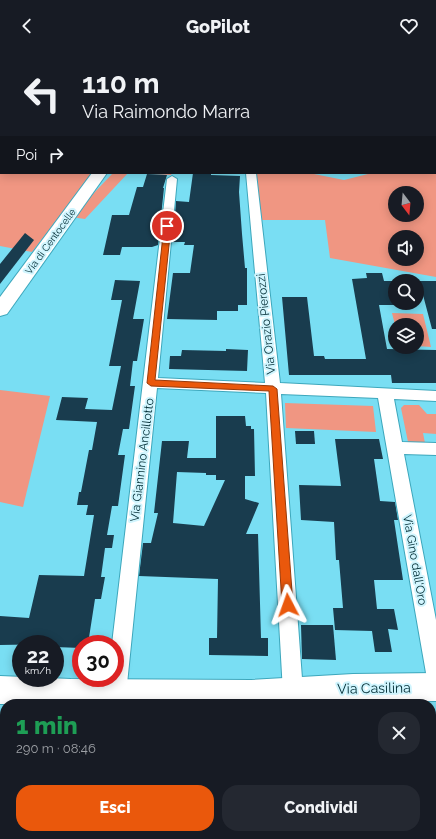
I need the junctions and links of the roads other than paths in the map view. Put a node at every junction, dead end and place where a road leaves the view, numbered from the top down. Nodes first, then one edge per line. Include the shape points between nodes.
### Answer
1 (99, 174) edge
2 (251, 174) edge
3 (172, 179) dead end
4 (0, 310) edge
5 (151, 383) junction
6 (273, 389) junction
7 (385, 393) junction
8 (436, 396) edge
9 (395, 448) junction
10 (436, 449) edge
11 (436, 673) edge
12 (436, 687) edge
13 (0, 690) edge
14 (116, 694) junction
15 (337, 696) edge
16 (294, 698) edge

1 - 4 main road, Via di Centocelle
2 - 6 street, Via Orazio Pierozzi
3 - 5 street, Via Giannino Ancillotto
5 - 6 street
5 - 14 street, Via Giannino Ancillotto
6 - 7 street
6 - 16 street, Via Orazio Pierozzi
7 - 8 street
7 - 9 street, Via Gino dall'Oro
9 - 10 street
9 - 11 street, Via Gino dall'Oro
12 - 15 main road, Via Casilina
13 - 14 main road, Via Casilina
14 - 16 main road, Via Casilina via 251,694
15 - 16 main road, Via Casilina

